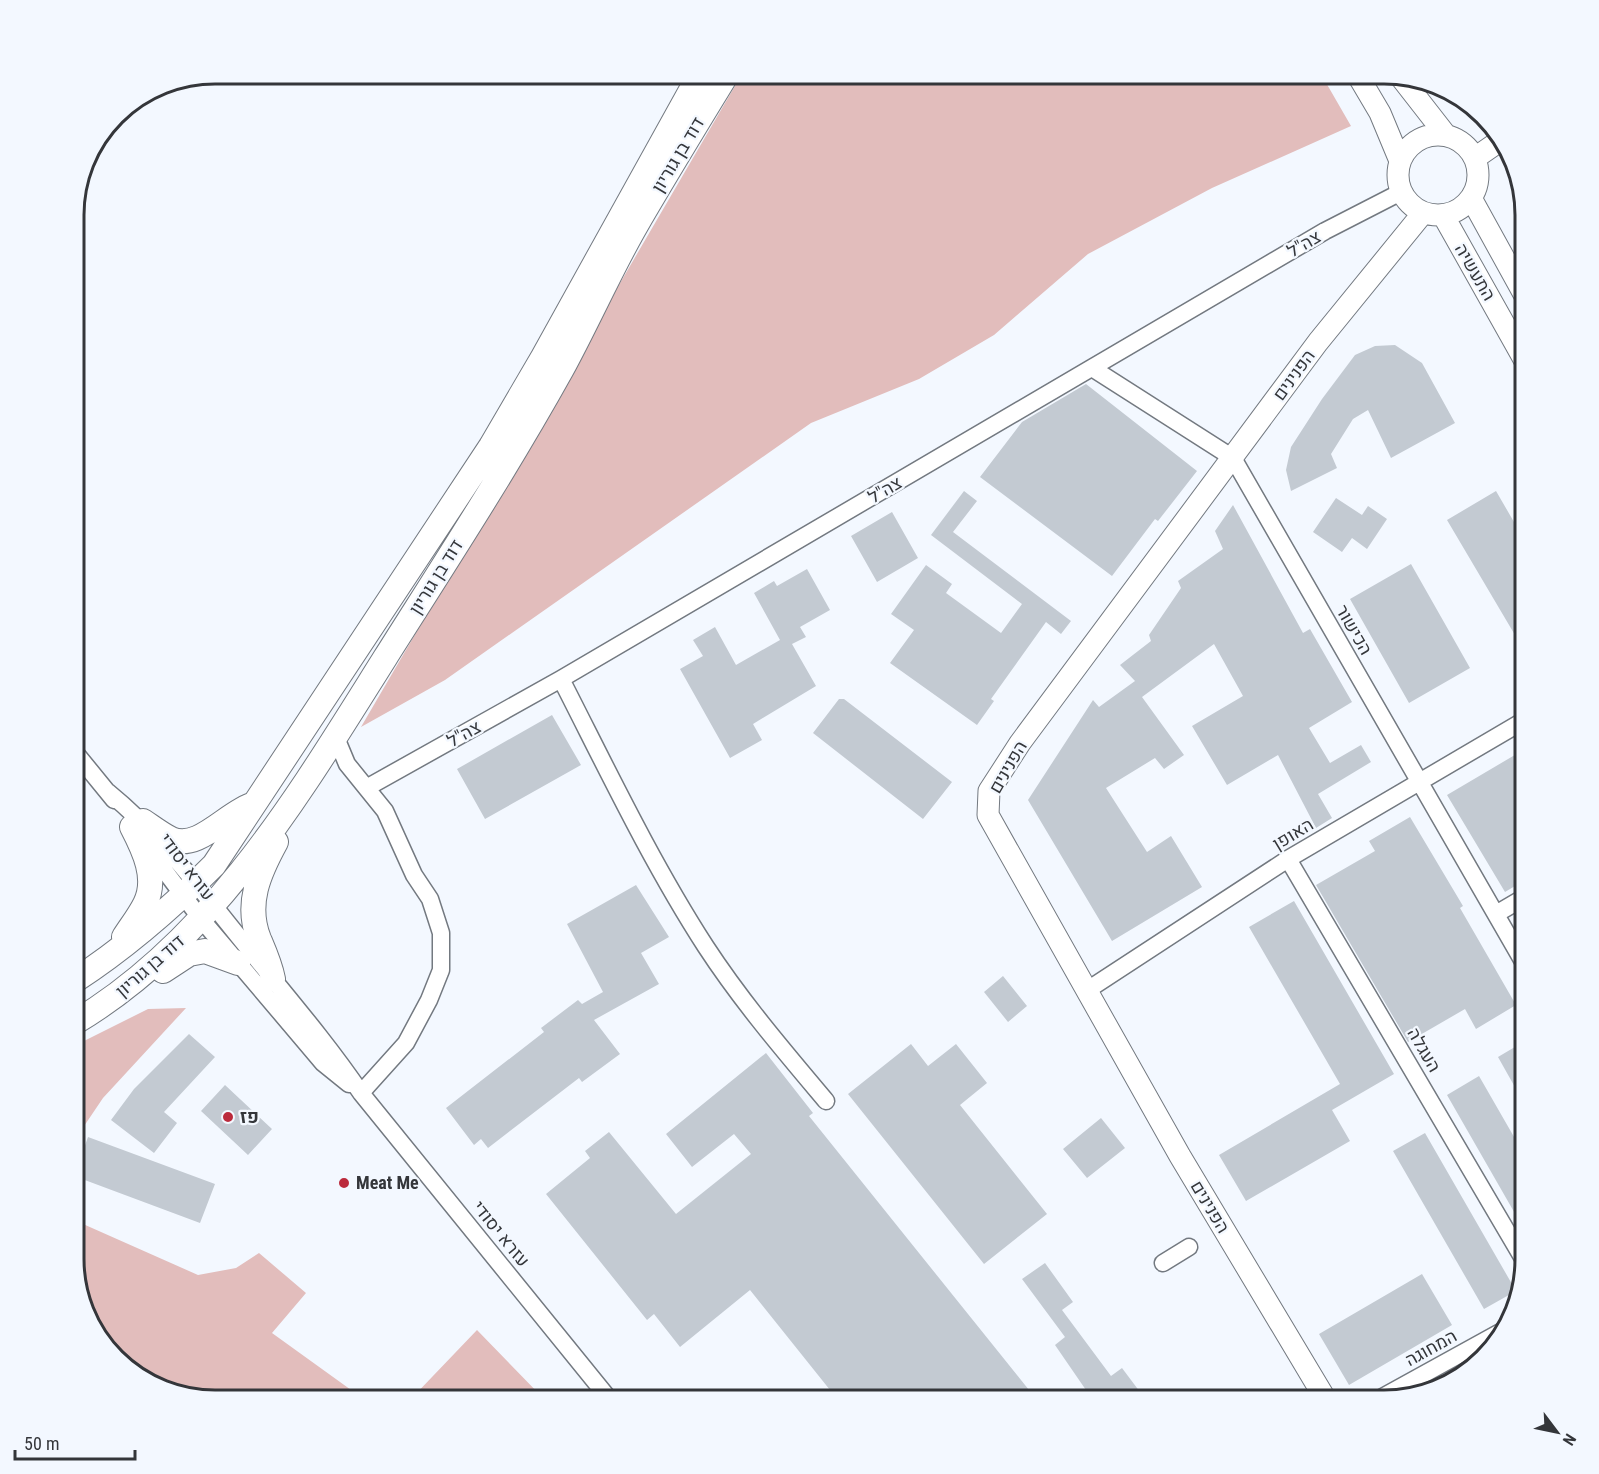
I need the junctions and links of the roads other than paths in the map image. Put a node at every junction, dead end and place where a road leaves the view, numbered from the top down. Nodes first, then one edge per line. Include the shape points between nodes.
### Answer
1 (694, 84) edge
2 (721, 84) edge
3 (1364, 84) edge
4 (1407, 86) edge
5 (1445, 134) junction
6 (1495, 144) edge
7 (1475, 158) junction
8 (1400, 161) junction
9 (1401, 192) junction
10 (1471, 198) junction
11 (1433, 214) junction
12 (1515, 278) edge
13 (1515, 345) edge
14 (1092, 368) junction
15 (1233, 458) junction
16 (561, 679) junction
17 (350, 714) junction
18 (1515, 726) edge
19 (84, 763) edge
20 (1419, 782) junction
21 (368, 788) junction
22 (293, 801) junction
23 (256, 804) junction
24 (138, 824) junction
25 (1288, 859) junction
26 (190, 889) junction
27 (1515, 903) edge
28 (208, 913) junction
29 (1496, 914) junction
30 (1515, 947) edge
31 (115, 954) junction
32 (238, 963) junction
33 (84, 974) edge
34 (273, 979) junction
35 (1086, 991) junction
36 (119, 995) junction
37 (84, 1017) edge
38 (361, 1093) junction
39 (826, 1101) dead end
40 (1515, 1245) edge
41 (1189, 1246) dead end
42 (1163, 1263) dead end
43 (1488, 1339) edge
44 (1398, 1389) edge
45 (601, 1390) edge
46 (1319, 1390) edge

1 - 23 main road, דוד בן גוריון via 490,446 340,670
2 - 17 main road, דוד בן גוריון via 633,231 526,432
3 - 8 street
4 - 5 street
5 - 7 street via 1463,143
5 - 8 street via 1417,140
6 - 7 street
7 - 10 street via 1477,186
8 - 9 street via 1397,171
9 - 11 street via 1414,208
9 - 14 street, צה"ל via 1325,231
10 - 11 street via 1454,212
10 - 12 street, התעשיה
11 - 13 street, התעשיה
11 - 15 street, הפנינים via 1318,342
14 - 15 street, הכישור
14 - 16 street, צה"ל
15 - 20 street, הכישור
15 - 35 street, הפנינים via 1020,742 989,791 988,814
16 - 21 street, צה"ל
16 - 39 street via 630,814 705,945 744,1002
17 - 21 street via 338,740 347,764
17 - 22 main road, דוד בן גוריון
18 - 20 street, האופן
19 - 24 street, עזרא יסודי
20 - 25 street, האופן
20 - 29 street, הכישור
21 - 38 street via 385,811 430,899 441,933 441,970 406,1043
22 - 28 main road, דוד בן גוריון
22 - 34 main road via 262,868 253,904 258,938 270,960
23 - 24 main road via 238,809 196,840 181,842
23 - 26 main road, דוד בן גוריון via 214,865
24 - 26 street, עזרא יסודי
24 - 31 main road via 151,878 149,894
25 - 35 street, האופן
25 - 40 street, העגלה
26 - 28 street, עזרא יסודי
26 - 31 main road, דוד בן גוריון
27 - 29 street
28 - 32 street, עזרא יסודי
28 - 34 street, עזרא יסודי
28 - 36 main road, דוד בן גוריון
29 - 30 street, הכישור
31 - 33 main road, דוד בן גוריון
32 - 36 main road via 205,951 189,954 143,986
32 - 38 street, עזרא יסודי via 323,1063
34 - 38 street, עזרא יסודי
35 - 46 street, הפנינים via 1179,1156
36 - 37 main road, דוד בן גוריון
38 - 45 street, עזרא יסודי
41 - 42 street
43 - 44 street, המחוגה

